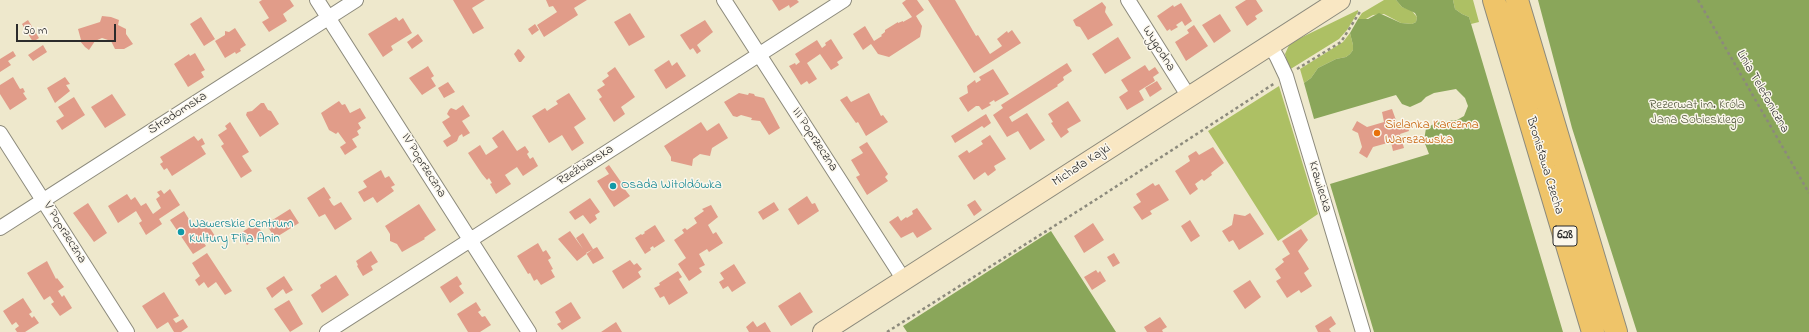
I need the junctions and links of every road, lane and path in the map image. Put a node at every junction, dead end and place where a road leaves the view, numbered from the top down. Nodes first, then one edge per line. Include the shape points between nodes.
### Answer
1 (317, 0) edge
2 (356, 0) edge
3 (724, 0) edge
4 (844, 0) edge
5 (1128, 0) edge
6 (1340, 0) edge
7 (1494, 0) edge
8 (1517, 0) edge
9 (1698, 0) edge
10 (1361, 10) dead end
11 (329, 18) junction
12 (1270, 45) junction
13 (758, 55) junction
14 (1286, 76) junction
15 (1189, 97) junction
16 (0, 134) edge
17 (1809, 193) edge
18 (43, 201) junction
19 (0, 228) edge
20 (470, 241) junction
21 (904, 280) junction
22 (127, 332) edge
23 (327, 332) edge
24 (529, 332) edge
25 (823, 332) edge
26 (887, 332) edge
27 (1363, 332) edge
28 (1593, 332) edge
29 (1616, 332) edge

1 - 11 street, IV Poprzeczna
2 - 11 street, Stradomska
3 - 13 street, III Poprzeczna
4 - 13 street, Rzeźbiarska
5 - 15 street, Wygodna
6 - 12 street, Michała Kajki
7 - 28 main road, Bronisława Czecha / 628
8 - 29 main road, Bronisława Czecha / 628
9 - 17 path, Linia Telefoniczna
10 - 14 path via 1341,42
11 - 18 street, Stradomska
11 - 20 street, IV Poprzeczna
12 - 14 street, Krawiecka
12 - 15 street, Michała Kajki
13 - 20 street, Rzeźbiarska
13 - 21 street, III Poprzeczna
14 - 26 path
14 - 27 street, Krawiecka
15 - 21 street, Michała Kajki
16 - 18 street, V Poprzeczna
18 - 19 street, Stradomska
18 - 22 street, V Poprzeczna
20 - 23 street, Rzeźbiarska
20 - 24 street, IV Poprzeczna
21 - 25 street, Michała Kajki

